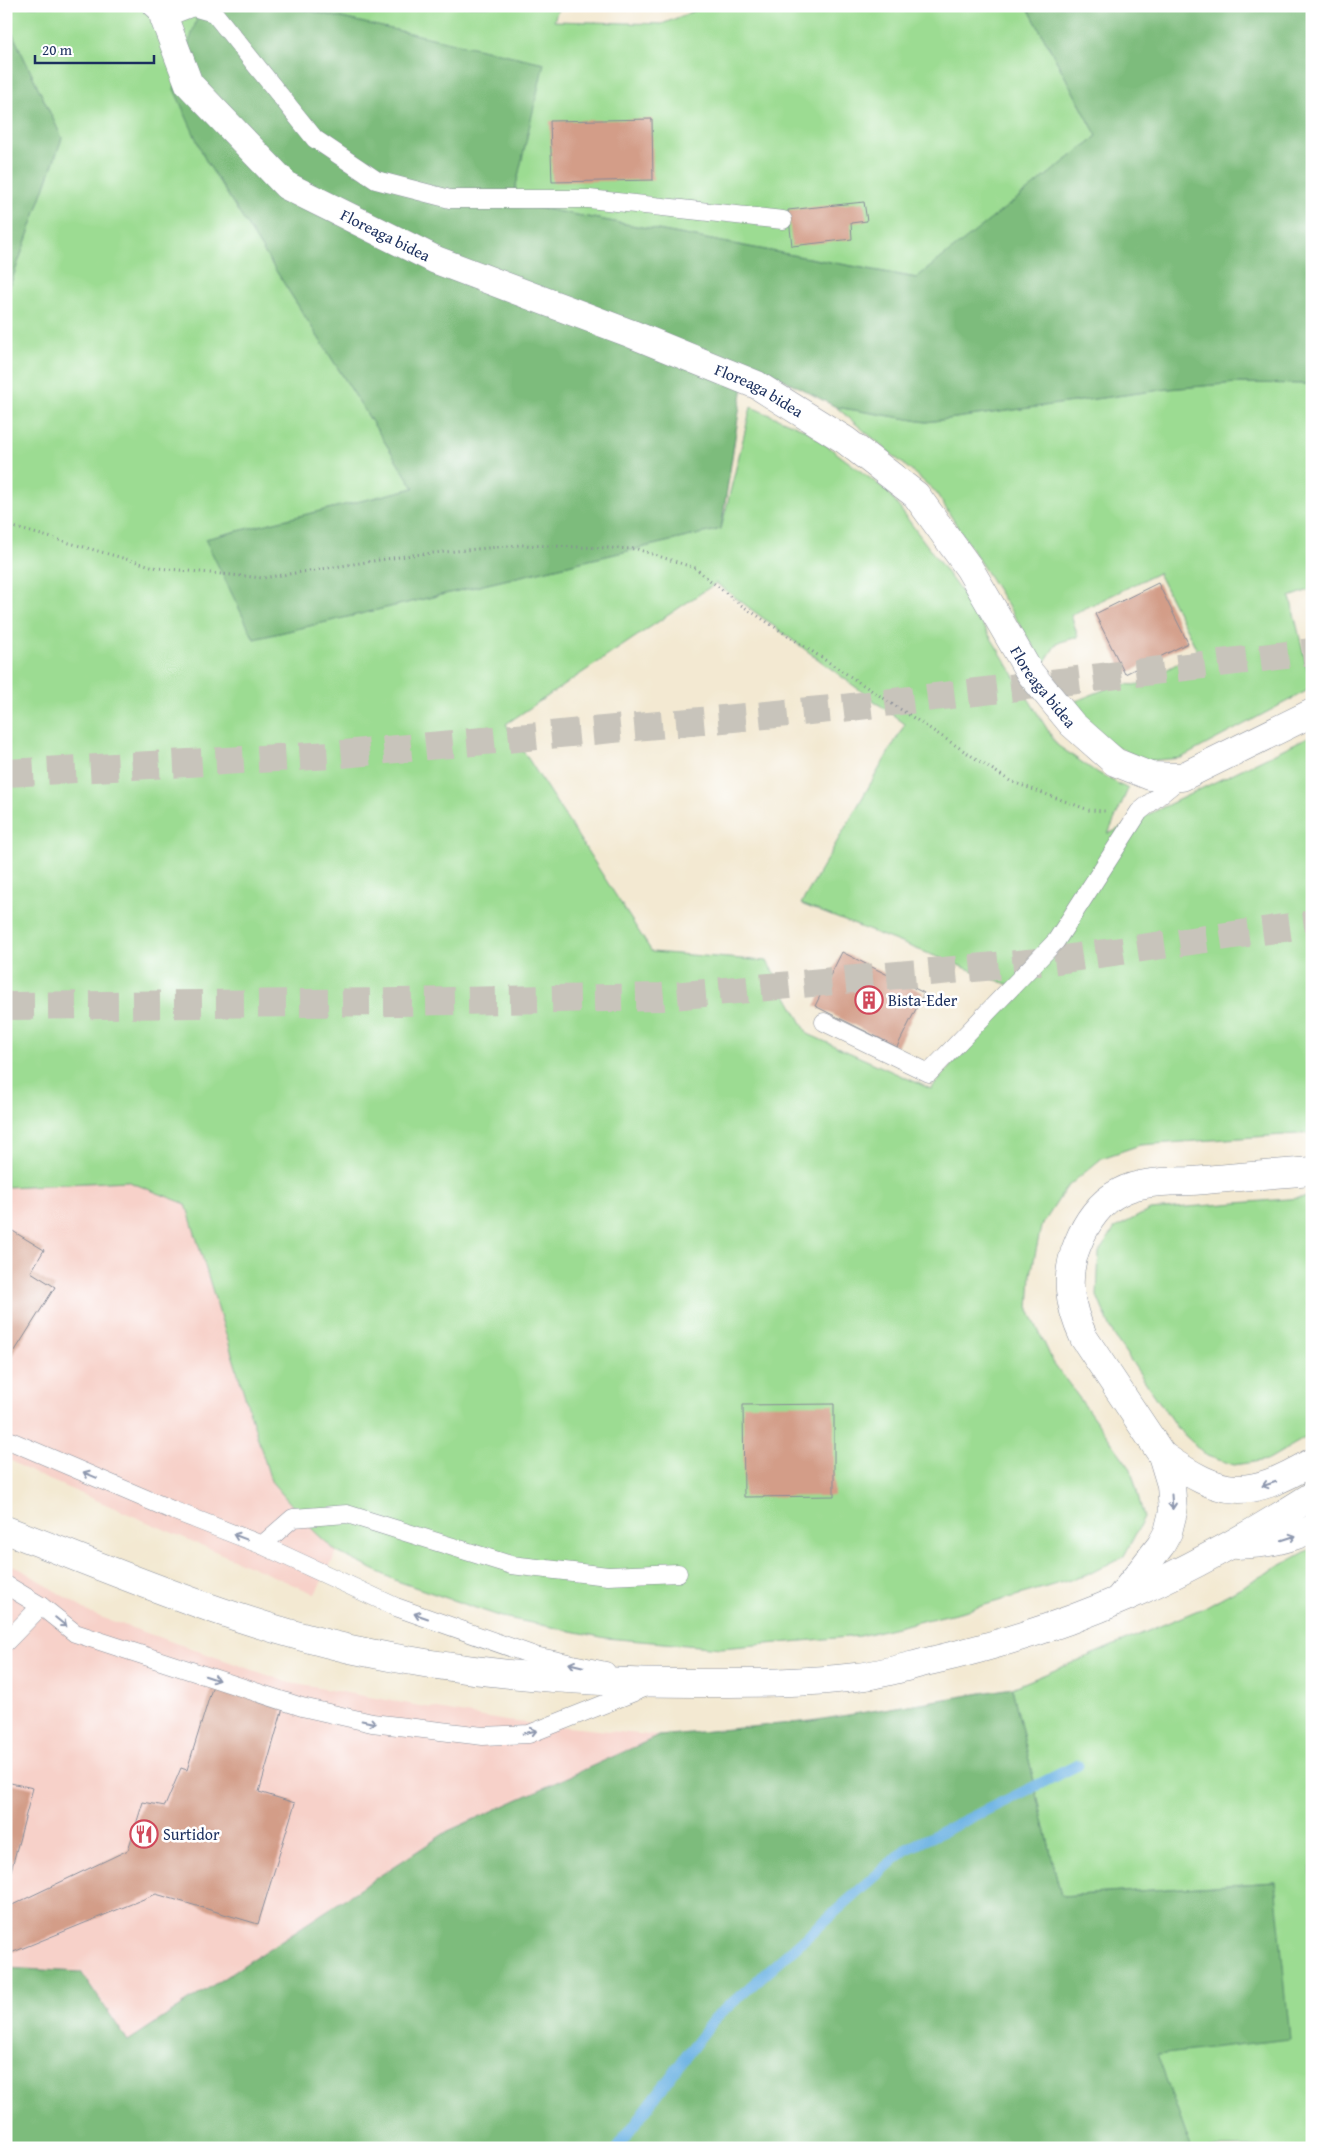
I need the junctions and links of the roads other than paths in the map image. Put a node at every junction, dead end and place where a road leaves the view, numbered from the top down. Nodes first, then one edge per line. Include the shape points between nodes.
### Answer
1 (161, 10) edge
2 (783, 220) dead end
3 (1312, 713) edge
4 (1182, 777) junction
5 (824, 1022) dead end
6 (1312, 1171) edge
7 (6, 1439) edge
8 (1162, 1455) junction
9 (1312, 1462) edge
10 (1312, 1496) edge
11 (1312, 1529) edge
12 (6, 1530) edge
13 (262, 1545) junction
14 (1231, 1546) junction
15 (678, 1573) dead end
16 (6, 1585) edge
17 (1115, 1604) junction
18 (42, 1606) junction
19 (6, 1642) edge
20 (658, 1683) junction

1 - 2 lane via 193,7 214,12 315,140 376,180 450,199 589,199
1 - 4 main road, Floreaga bidea via 190,84 287,186 436,260 632,334 756,386 845,440 916,495 969,568 1030,673 1072,724 1114,762 1150,776
3 - 4 main road, Floreaga bidea
4 - 5 lane via 1138,812 1056,941 928,1074
6 - 8 main road via 1149,1184 1120,1191 1088,1221 1072,1256 1069,1299 1075,1319 1084,1338
13 -> 7 lane
9 -> 8 main road via 1282,1479 1238,1490 1192,1477
8 -> 17 main road via 1171,1484 1173,1512 1168,1532
10 - 14 main road
14 -> 11 main road via 1264,1544
12 - 20 main road via 267,1626 349,1648 508,1675
13 - 15 lane via 293,1518 347,1514 511,1566 608,1576
20 -> 13 lane via 526,1652 396,1607
14 - 17 main road
16 - 18 lane
17 - 20 main road via 975,1651 858,1677
18 - 19 lane
18 -> 20 lane via 75,1633 302,1707 372,1723 427,1730 483,1736 529,1734

